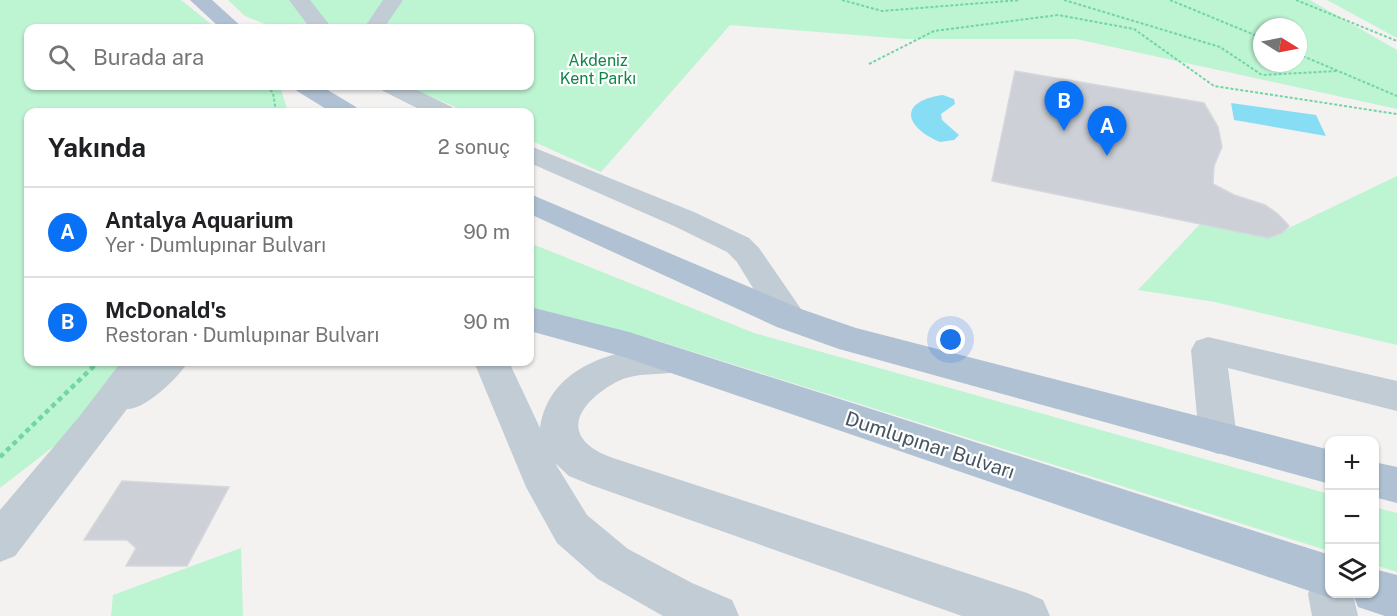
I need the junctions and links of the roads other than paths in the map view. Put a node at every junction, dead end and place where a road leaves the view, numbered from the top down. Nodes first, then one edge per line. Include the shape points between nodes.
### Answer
1 (200, 0) edge
2 (299, 0) edge
3 (393, 0) edge
4 (227, 24) edge
5 (318, 24) edge
6 (377, 24) edge
7 (295, 90) edge
8 (311, 90) edge
9 (399, 90) edge
10 (299, 108) edge
11 (341, 108) edge
12 (435, 108) edge
13 (534, 156) edge
14 (534, 205) edge
15 (789, 318) junction
16 (534, 320) edge
17 (673, 360) junction
18 (138, 366) edge
19 (165, 366) edge
20 (494, 366) edge
21 (1397, 396) edge
22 (92, 428) junction
23 (1218, 438) junction
24 (1325, 466) edge
25 (1379, 480) edge
26 (1397, 485) edge
27 (0, 542) edge
28 (1325, 588) edge
29 (1379, 592) edge
30 (1397, 597) edge
31 (716, 616) edge
32 (1027, 616) edge

1 - 4 main road
2 - 5 street
3 - 6 street
7 - 10 main road
8 - 11 main road
9 - 12 street
13 - 15 street via 738,245
14 - 15 main road
15 - 23 main road via 851,340
16 - 17 main road, Dumlupınar Bulvarı
17 - 28 main road, Dumlupınar Bulvarı
17 - 32 street via 644,360 615,367 568,399 560,413 559,435 574,457 616,477
18 - 22 street
19 - 22 street
20 - 31 street via 546,487 572,529 613,564
21 - 23 street via 1208,350
22 - 27 street
23 - 24 main road
25 - 26 main road
29 - 30 main road

